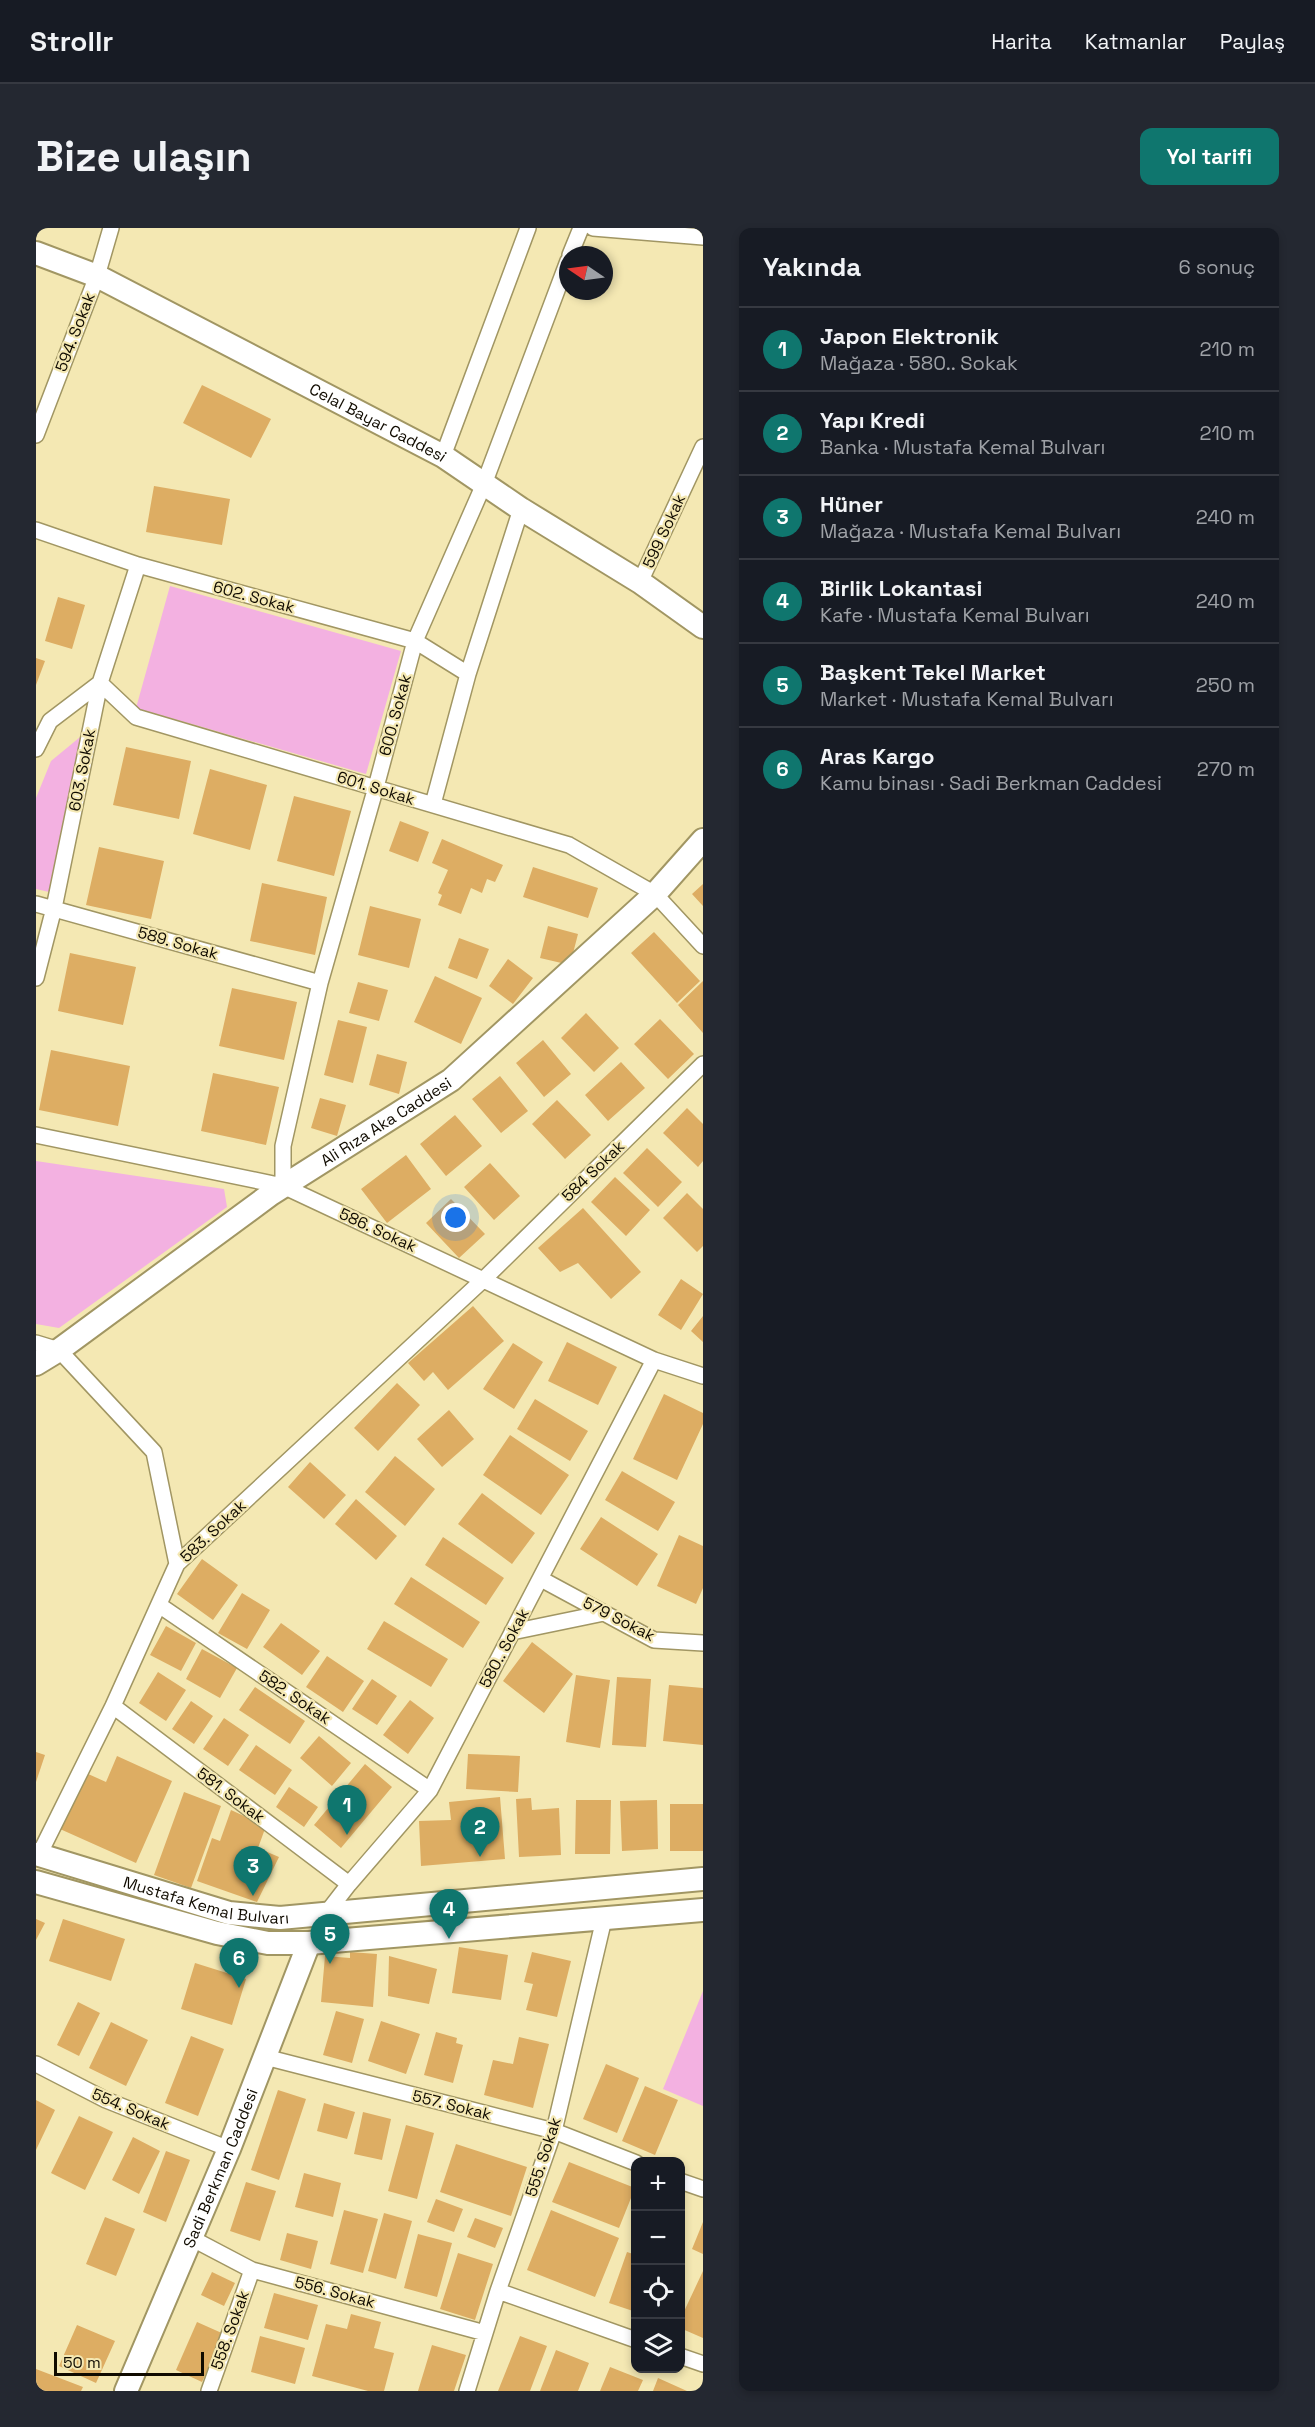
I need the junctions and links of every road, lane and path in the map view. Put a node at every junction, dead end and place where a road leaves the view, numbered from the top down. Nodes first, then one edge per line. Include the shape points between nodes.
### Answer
1 (111, 228) edge
2 (528, 228) edge
3 (580, 228) edge
4 (593, 228) edge
5 (703, 237) edge
6 (573, 246) edge
7 (36, 253) edge
8 (97, 276) junction
9 (559, 285) edge
10 (36, 435) edge
11 (703, 447) edge
12 (443, 456) junction
13 (484, 484) junction
14 (521, 509) junction
15 (36, 530) edge
16 (138, 565) junction
17 (640, 582) junction
18 (703, 627) edge
19 (415, 641) junction
20 (468, 674) junction
21 (100, 683) junction
22 (36, 749) edge
23 (376, 788) junction
24 (433, 804) junction
25 (703, 840) edge
26 (656, 894) junction
27 (36, 904) edge
28 (54, 908) junction
29 (703, 946) edge
30 (36, 978) edge
31 (320, 983) junction
32 (703, 1064) edge
33 (36, 1135) edge
34 (283, 1186) junction
35 (484, 1279) junction
36 (36, 1343) edge
37 (59, 1350) junction
38 (654, 1360) junction
39 (36, 1364) edge
40 (703, 1376) edge
41 (177, 1564) junction
42 (541, 1579) junction
43 (159, 1605) junction
44 (604, 1613) junction
45 (512, 1632) junction
46 (703, 1643) edge
47 (113, 1706) junction
48 (430, 1790) junction
49 (37, 1854) edge
50 (703, 1879) edge
51 (36, 1882) edge
52 (349, 1884) junction
53 (703, 1910) edge
54 (325, 1915) junction
55 (604, 1919) junction
56 (309, 1943) junction
57 (265, 2057) junction
58 (36, 2064) edge
59 (554, 2131) junction
60 (229, 2149) junction
61 (631, 2161) edge
62 (685, 2182) edge
63 (703, 2189) edge
64 (190, 2238) junction
65 (252, 2270) junction
66 (498, 2291) junction
67 (485, 2333) junction
68 (631, 2338) edge
69 (685, 2357) edge
70 (703, 2364) edge
71 (126, 2391) edge
72 (209, 2391) edge
73 (467, 2391) edge

1 - 8 street, 594. Sokak
2 - 12 street
3 - 6 street
4 - 5 street
7 - 8 street, Celal Bayar Caddesi
8 - 10 street, 594. Sokak
8 - 12 street, Celal Bayar Caddesi
9 - 13 street, 600. Sokak
11 - 17 street, 599 Sokak
12 - 13 street, Celal Bayar Caddesi
13 - 14 street, Celal Bayar Caddesi
13 - 19 street, 600. Sokak
14 - 17 street, Celal Bayar Caddesi
14 - 20 street
15 - 16 street, 602. Sokak
16 - 19 street, 602. Sokak
16 - 21 street, 603. Sokak
17 - 18 street, Celal Bayar Caddesi
19 - 20 street, 602. Sokak
19 - 23 street, 600. Sokak
20 - 24 street
21 - 22 street via 50,721
21 - 23 street, 601. Sokak via 136,717
21 - 28 street, 603. Sokak
23 - 24 street, 601. Sokak
23 - 31 street, 600. Sokak
24 - 26 street, 601. Sokak via 569,845
25 - 26 street, Ali Rıza Aka Caddesi
26 - 29 street, 601. Sokak
26 - 34 street, Ali Rıza Aka Caddesi via 451,1080
27 - 28 street, 589. Sokak
28 - 30 street, 603. Sokak
28 - 31 street, 589. Sokak
31 - 34 street, 600. Sokak via 283,1146
32 - 35 street, 584 Sokak
33 - 34 street, 586. Sokak
34 - 35 street, 586. Sokak
34 - 37 street, Ali Rıza Aka Caddesi
35 - 38 street, 586. Sokak
35 - 41 street, 583. Sokak
36 - 37 street
37 - 39 street, Ali Rıza Aka Caddesi
37 - 41 street via 154,1452
38 - 40 street, 586. Sokak
38 - 42 street, 580.. Sokak
41 - 43 street, 583. Sokak
42 - 44 street, 579 Sokak
42 - 45 street, 580.. Sokak
43 - 47 street, 583. Sokak
43 - 48 street, 582. Sokak
44 - 45 street
44 - 46 street, 579 Sokak via 654,1640
45 - 48 street, 580.. Sokak
47 - 49 street, 583. Sokak
47 - 52 street, 581. Sokak
48 - 52 street, 580.. Sokak
49 - 54 street, Mustafa Kemal Bulvarı via 229,1913 280,1918
50 - 54 street, Mustafa Kemal Bulvarı
51 - 56 street, Mustafa Kemal Bulvarı via 197,1928 268,1942
52 - 54 street, 580.. Sokak
53 - 55 street, Mustafa Kemal Bulvarı
55 - 56 street, Mustafa Kemal Bulvarı
55 - 59 street, 555. Sokak
56 - 57 street, Sadi Berkman Caddesi
57 - 59 street, 557. Sokak
57 - 60 street, Sadi Berkman Caddesi
58 - 60 street, 554. Sokak via 106,2100
59 - 61 street, 557. Sokak
59 - 66 street, 555. Sokak
60 - 64 street, Sadi Berkman Caddesi
62 - 63 street
64 - 65 street, 556. Sokak
64 - 71 street, Sadi Berkman Caddesi
65 - 67 street, 556. Sokak
65 - 72 street, 558. Sokak
66 - 67 street, 555. Sokak
66 - 68 street
67 - 73 street, 555. Sokak
69 - 70 street

